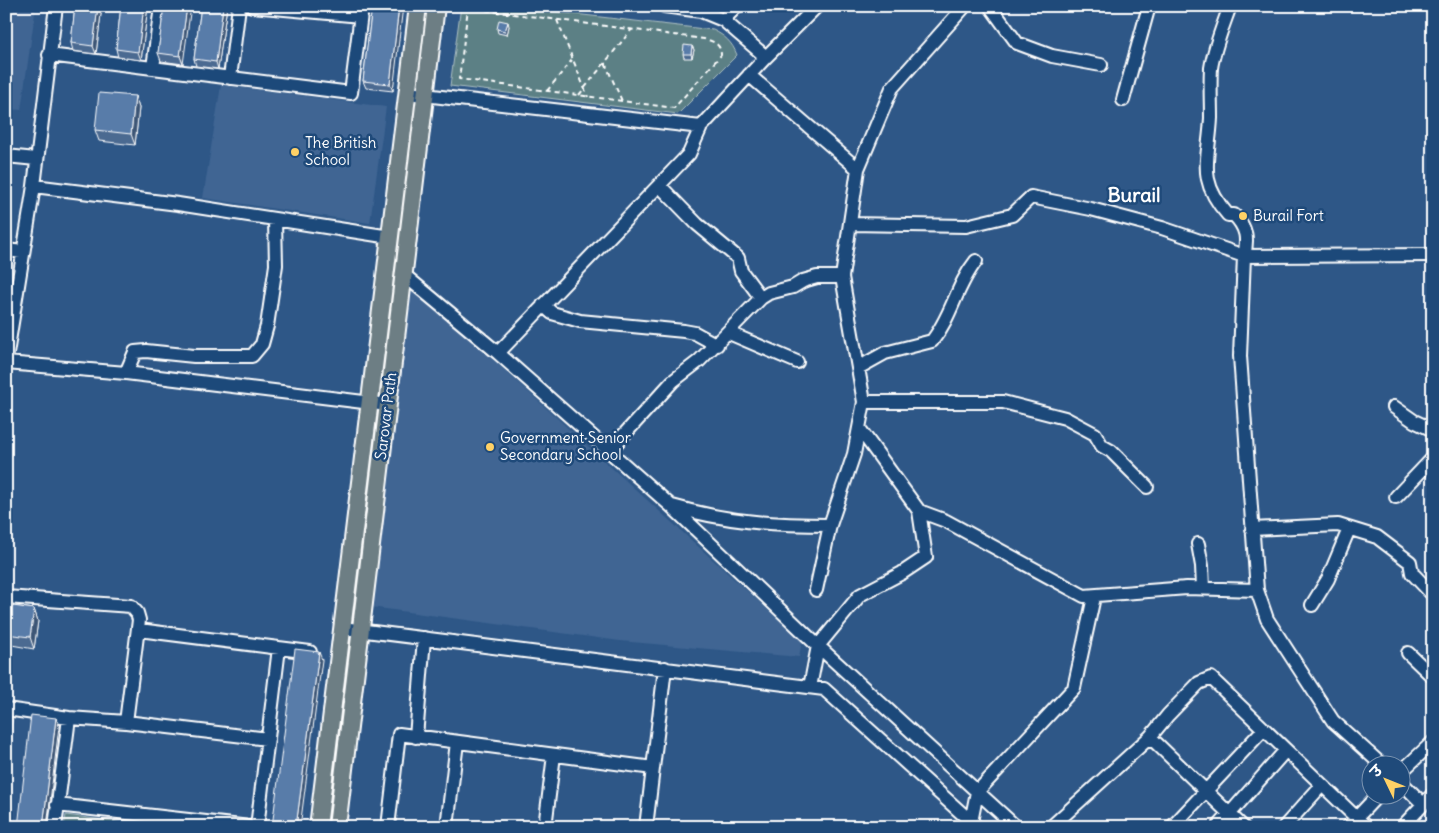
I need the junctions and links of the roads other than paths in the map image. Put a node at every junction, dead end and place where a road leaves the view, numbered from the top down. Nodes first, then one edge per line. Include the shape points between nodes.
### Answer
1 (56, 6) edge
2 (160, 6) edge
3 (239, 6) edge
4 (252, 6) edge
5 (418, 6) edge
6 (436, 6) edge
7 (664, 6) edge
8 (727, 6) edge
9 (737, 6) edge
10 (817, 6) edge
11 (990, 6) edge
12 (1149, 6) edge
13 (1230, 6) edge
14 (961, 7) edge
15 (362, 11) edge
16 (723, 20) junction
17 (49, 55) junction
18 (766, 57) junction
19 (1101, 65) dead end
20 (153, 68) junction
21 (749, 76) junction
22 (230, 78) junction
23 (407, 93) junction
24 (425, 95) junction
25 (1123, 100) dead end
26 (701, 127) junction
27 (6, 156) edge
28 (36, 159) junction
29 (858, 169) junction
30 (659, 185) junction
31 (34, 186) junction
32 (276, 220) junction
33 (850, 224) junction
34 (390, 237) junction
35 (6, 250) edge
36 (23, 252) junction
37 (1433, 255) edge
38 (1244, 256) junction
39 (976, 261) dead end
40 (403, 274) junction
41 (842, 277) junction
42 (761, 298) junction
43 (543, 305) junction
44 (729, 333) junction
45 (717, 345) junction
46 (498, 353) junction
47 (6, 362) edge
48 (797, 362) dead end
49 (858, 368) junction
50 (126, 373) junction
51 (864, 402) junction
52 (370, 403) junction
53 (388, 405) junction
54 (1394, 407) dead end
55 (859, 428) junction
56 (1433, 430) edge
57 (609, 451) junction
58 (1433, 458) edge
59 (1147, 487) dead end
60 (1396, 497) dead end
61 (670, 505) junction
62 (919, 511) junction
63 (830, 525) junction
64 (1252, 529) junction
65 (1349, 529) junction
66 (1198, 544) dead end
67 (1203, 588) junction
68 (816, 590) dead end
69 (1257, 590) junction
70 (1433, 595) edge
71 (1094, 596) junction
72 (6, 597) edge
73 (1312, 604) dead end
74 (342, 628) junction
75 (138, 630) junction
76 (360, 630) junction
77 (424, 638) junction
78 (818, 646) junction
79 (279, 648) junction
80 (313, 653) edge
81 (1408, 653) dead end
82 (665, 668) junction
83 (1433, 676) edge
84 (810, 687) junction
85 (6, 709) edge
86 (69, 718) junction
87 (126, 722) junction
88 (1264, 729) junction
89 (416, 737) junction
90 (1150, 737) junction
91 (268, 739) junction
92 (457, 742) junction
93 (1433, 742) edge
94 (1286, 750) junction
95 (554, 755) junction
96 (1372, 756) edge
97 (1412, 762) edge
98 (653, 768) junction
99 (1322, 785) junction
100 (1206, 791) junction
101 (978, 792) junction
102 (1412, 793) edge
103 (1433, 794) edge
104 (1423, 804) junction
105 (57, 805) junction
106 (1371, 806) edge
107 (1230, 814) junction
108 (178, 822) edge
109 (1361, 822) edge
110 (972, 825) edge
111 (55, 827) edge
112 (250, 827) edge
113 (257, 827) edge
114 (318, 827) edge
115 (337, 827) edge
116 (388, 827) edge
117 (447, 827) edge
118 (544, 827) edge
119 (646, 827) edge
120 (1016, 827) edge
121 (1051, 827) edge
122 (1172, 827) edge
123 (1218, 827) edge
124 (1243, 827) edge
125 (1284, 827) edge
126 (1348, 827) edge
127 (1402, 827) edge

1 - 17 street
2 - 20 street
3 - 22 street
4 - 15 street
5 - 23 main road, Sarovar Path
6 - 24 main road, Sarovar Path
7 - 16 street via 701,11
8 - 16 street
9 - 16 street
10 - 18 street
11 - 19 street via 1017,43 1052,56
12 - 25 street
13 - 38 street via 1212,66 1206,174 1218,204 1243,224 1247,240
14 - 29 street via 892,88
15 - 22 street via 351,93
16 - 18 street
17 - 20 street
17 - 28 street
18 - 21 street
20 - 22 street
21 - 26 street
21 - 29 street
23 - 24 street
23 - 34 main road, Sarovar Path
24 - 26 street
24 - 40 main road, Sarovar Path
26 - 30 street via 690,154
27 - 28 street
28 - 31 street
29 - 33 street
30 - 42 street via 697,224 738,258 741,271
30 - 43 street
31 - 32 street
31 - 36 street
32 - 34 street
32 - 50 street via 276,265 267,326 262,344 252,356 136,352
33 - 38 street via 966,226 1012,215 1031,197 1162,228
33 - 41 street
34 - 52 main road, Sarovar Path
35 - 36 street
36 - 47 street
37 - 38 street
38 - 64 street via 1240,356
39 - 49 street via 932,341 885,353
40 - 46 street
40 - 53 main road, Sarovar Path
41 - 42 street via 817,277
41 - 49 street
42 - 44 street
43 - 45 street via 552,313 580,321 696,333
43 - 46 street
44 - 45 street
44 - 48 street
45 - 57 street via 673,381
46 - 57 street
47 - 50 street
49 - 51 street
50 - 52 street
51 - 55 street
51 - 59 street via 1003,402 1065,418 1094,434 1102,446
52 - 53 street
52 - 74 main road, Sarovar Path
53 - 76 main road, Sarovar Path
54 - 56 street
55 - 62 street
55 - 63 street via 854,454
57 - 61 street
58 - 60 street
61 - 63 street via 712,517 769,524
61 - 78 street
62 - 71 street via 946,522 1084,596
62 - 78 street via 926,557 860,595
63 - 68 street
64 - 65 street via 1338,525
64 - 69 street
65 - 70 street via 1378,537 1410,562 1412,573
65 - 73 street via 1328,579
66 - 67 street
67 - 69 street
67 - 71 street
69 - 96 street via 1267,619 1333,721
71 - 101 street via 1074,688
72 - 75 street via 131,606 137,612
74 - 76 street
74 - 114 main road, Sarovar Path
75 - 79 street
75 - 87 street
76 - 77 street
76 - 115 main road, Sarovar Path
77 - 82 street
77 - 89 street
78 - 84 street
78 - 101 street
79 - 80 street
79 - 91 street
81 - 83 street
82 - 84 street
82 - 98 street
84 - 110 street via 824,689
85 - 86 street
86 - 87 street
86 - 105 street
87 - 91 street
88 - 90 street via 1211,678 1199,683
88 - 94 street
88 - 100 street
89 - 92 street
89 - 116 street via 399,734
90 - 100 street
90 - 121 street
91 - 113 street
92 - 95 street
92 - 117 street
93 - 97 street
94 - 99 street
94 - 107 street
95 - 98 street
95 - 118 street
98 - 119 street
99 - 109 street
99 - 125 street
100 - 107 street
100 - 122 street
101 - 110 street
101 - 120 street
102 - 104 street
103 - 104 street
104 - 127 street
105 - 108 street
105 - 111 street
106 - 109 street
107 - 123 street
107 - 124 street
108 - 112 street
109 - 126 street

